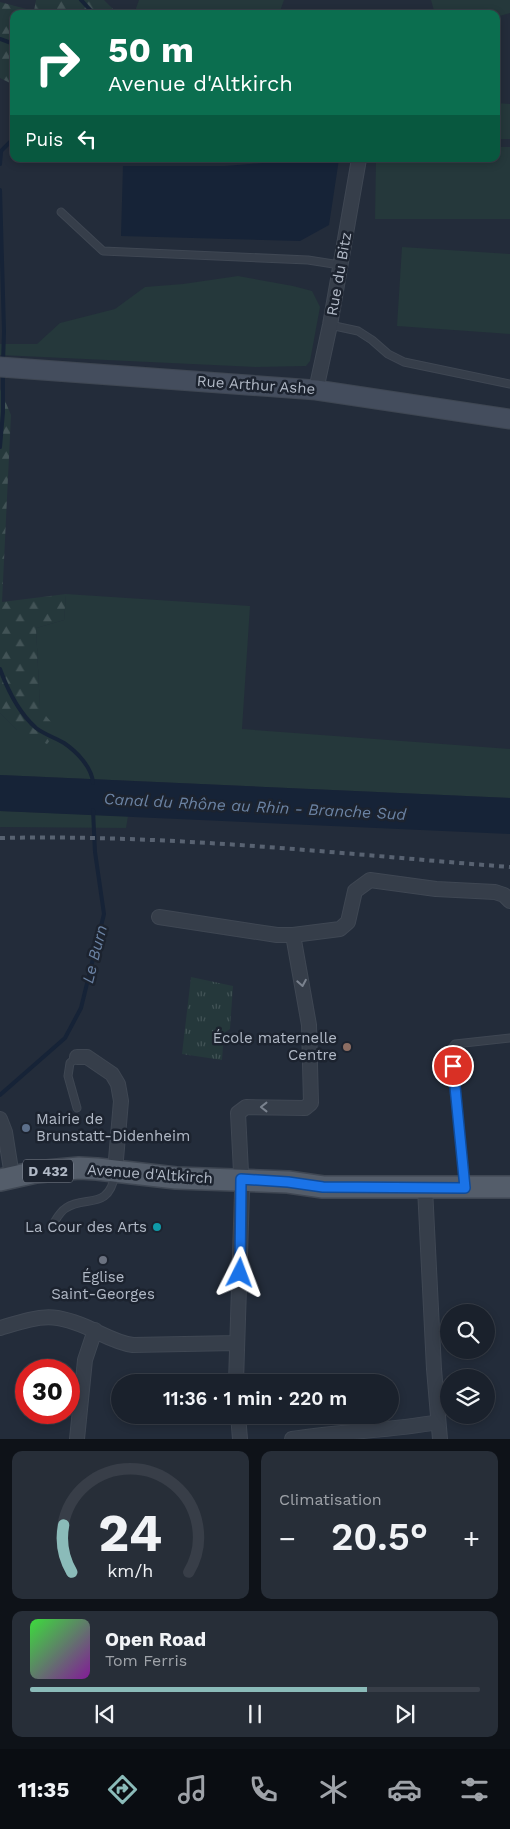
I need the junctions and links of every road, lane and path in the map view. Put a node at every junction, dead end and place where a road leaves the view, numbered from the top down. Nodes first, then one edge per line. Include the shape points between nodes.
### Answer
1 (357, 162) edge
2 (61, 212) dead end
3 (340, 265) junction
4 (330, 325) junction
5 (9, 367) edge
6 (510, 384) edge
7 (316, 390) junction
8 (510, 419) edge
9 (505, 897) edge
10 (159, 918) dead end
11 (293, 935) junction
12 (510, 1038) edge
13 (77, 1057) joint
14 (77, 1108) dead end
15 (0, 1119) edge
16 (115, 1171) junction
17 (6, 1178) edge
18 (241, 1179) junction
19 (510, 1186) edge
20 (425, 1188) junction
21 (465, 1188) junction
22 (55, 1220) dead end
23 (0, 1328) edge
24 (94, 1330) junction
25 (236, 1343) junction
26 (236, 1374) edge
27 (438, 1422) junction
28 (239, 1424) edge
29 (77, 1439) edge
30 (240, 1439) edge
31 (292, 1439) edge
32 (440, 1439) edge

1 - 3 street, Rue du Bitz
2 - 3 lane via 104,251 308,260
3 - 4 street, Rue du Bitz
4 - 6 lane via 358,331 404,362
4 - 7 street, Rue du Bitz
5 - 7 main road, Rue Arthur Ashe
7 - 8 main road, Rue Arthur Ashe
9 - 11 street via 370,880 355,891 348,922 340,929
10 - 11 street via 277,936
11 -> 18 street via 309,1025 311,1103 305,1108 246,1107 238,1113
12 - 21 lane via 455,1044 451,1049
13 - 14 lane via 70,1063 68,1076
13 - 16 street via 87,1057 112,1074 118,1084 121,1101
15 - 17 street via 4,1132
16 - 17 main road, Avenue d'Altkirch / D 432 via 78,1168
16 - 18 main road, Avenue d'Altkirch / D 432 via 176,1178
16 - 22 lane via 107,1193 92,1202 66,1207
18 - 20 main road, Avenue d'Altkirch / D 432 via 323,1187
18 - 25 street
19 - 21 main road, Avenue d'Altkirch / D 432
20 - 21 main road, Avenue d'Altkirch / D 432
20 - 27 street
23 - 24 street via 37,1317 56,1317
24 - 25 street via 133,1345
24 - 29 street via 85,1360
25 - 26 street
27 - 31 street
27 - 32 street
28 - 30 street

